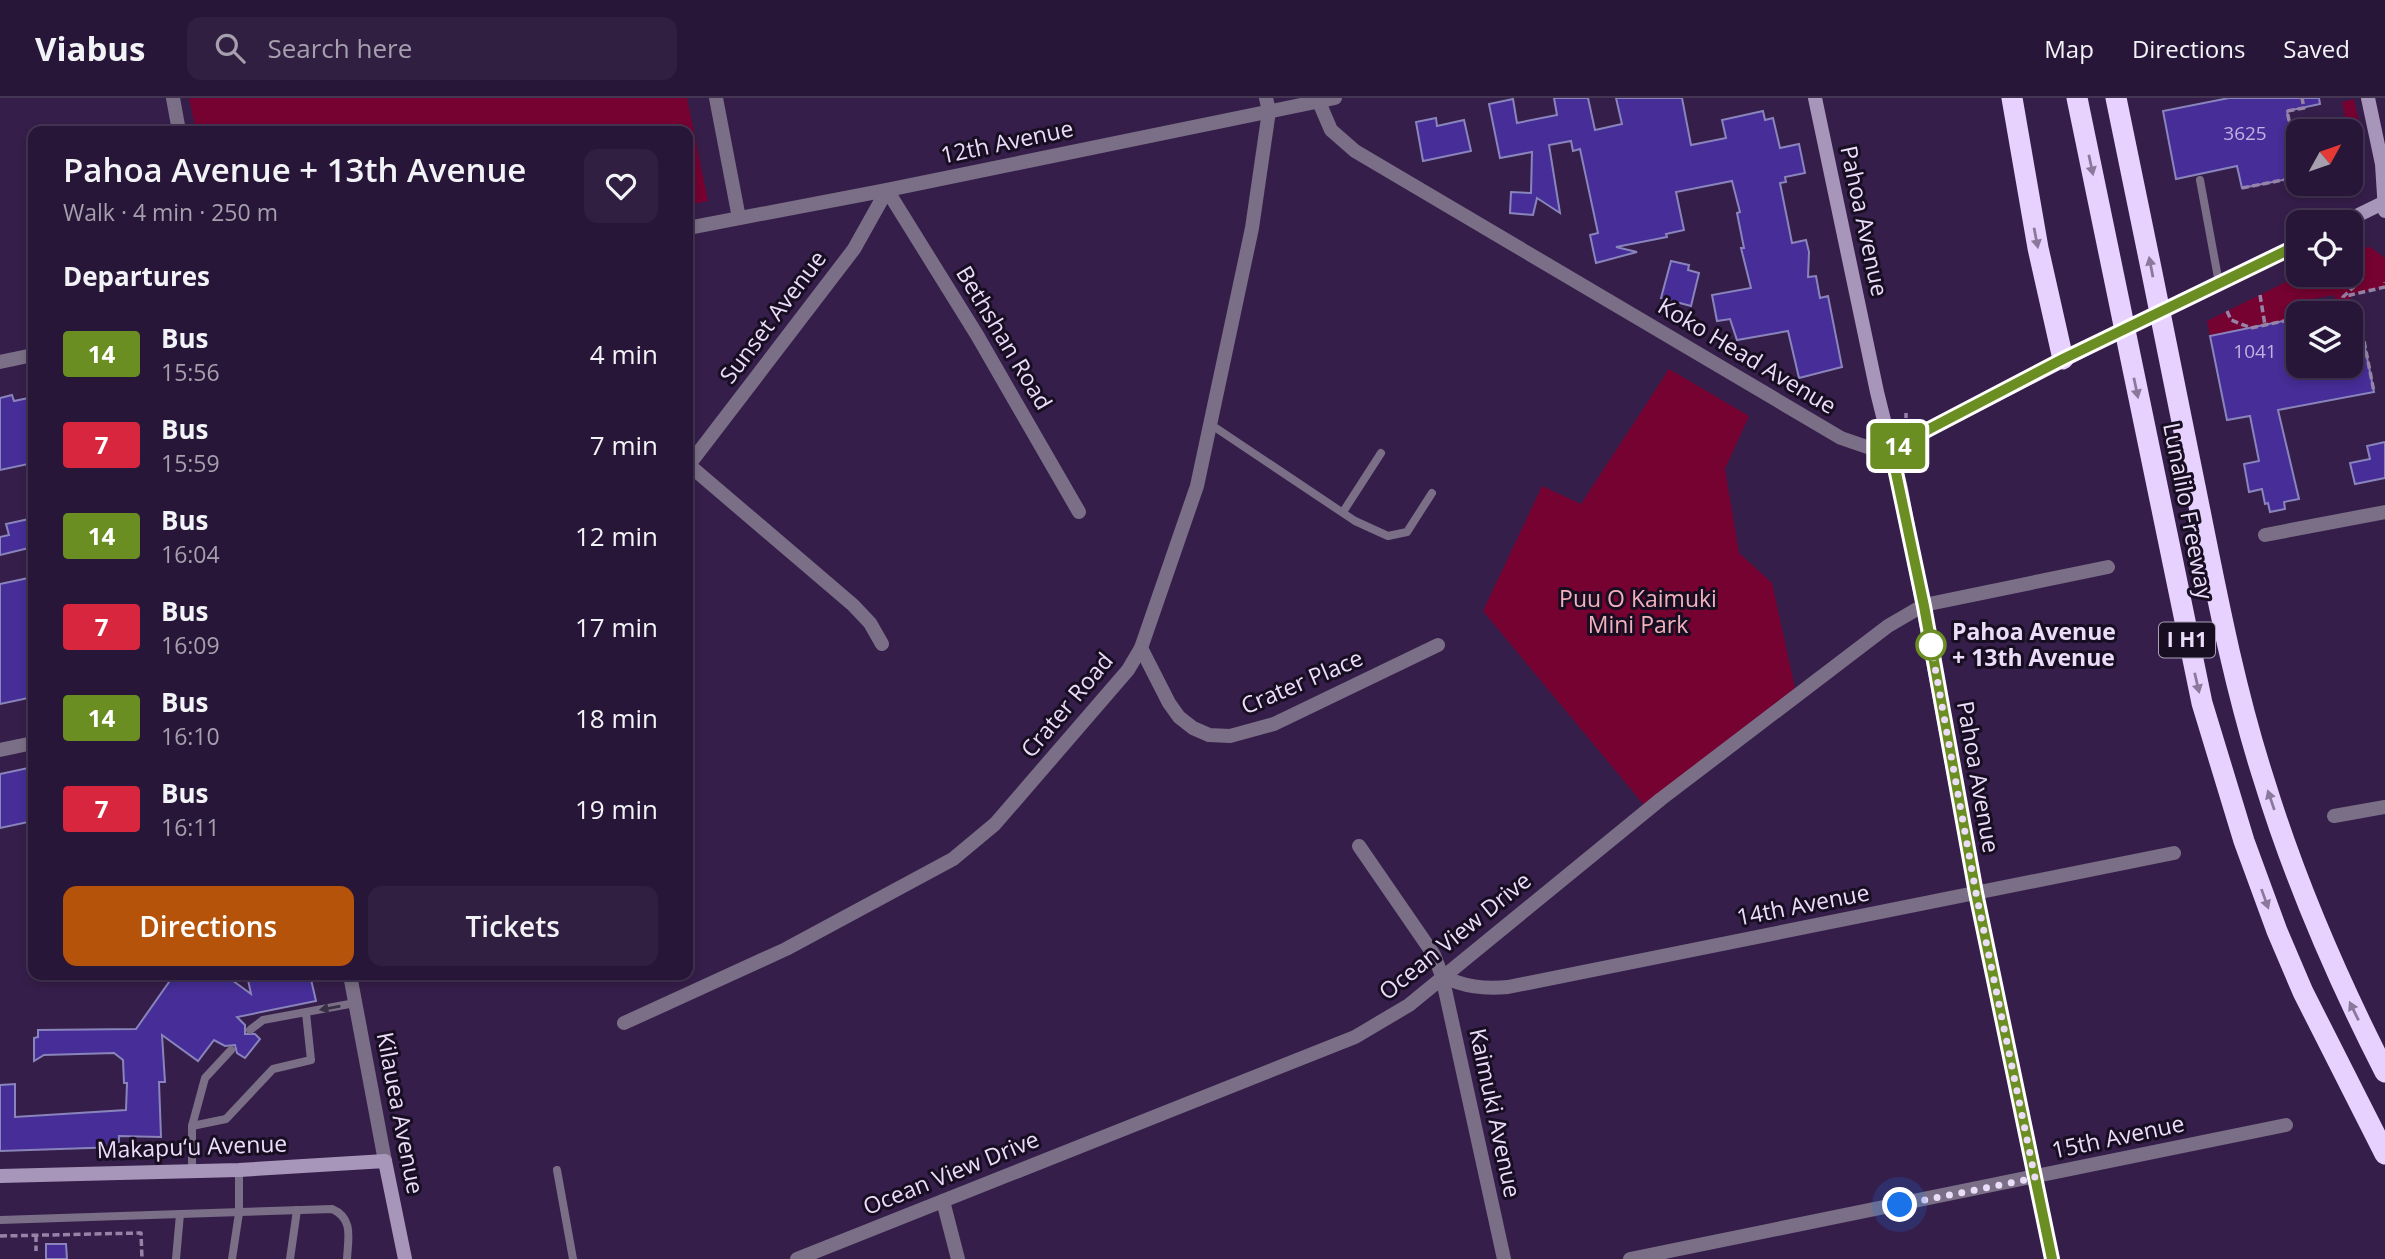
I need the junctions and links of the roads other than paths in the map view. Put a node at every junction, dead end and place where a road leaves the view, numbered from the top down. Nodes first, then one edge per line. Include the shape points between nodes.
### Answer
1 (173, 98) edge
2 (716, 98) edge
3 (1335, 98) edge
4 (1815, 98) edge
5 (2012, 98) edge
6 (2077, 98) edge
7 (2116, 98) edge
8 (2368, 98) edge
9 (1319, 102) junction
10 (1268, 105) edge
11 (178, 126) edge
12 (2200, 180) dead end
13 (887, 190) junction
14 (2385, 205) edge
15 (2363, 214) edge
16 (739, 218) junction
17 (693, 227) edge
18 (2286, 251) edge
19 (2219, 283) junction
20 (28, 356) edge
21 (2063, 359) junction
22 (0, 362) edge
23 (1210, 424) junction
24 (1891, 449) junction
25 (1381, 453) dead end
26 (693, 459) edge
27 (693, 470) edge
28 (1432, 493) dead end
29 (1079, 512) dead end
30 (1343, 512) junction
31 (2385, 512) edge
32 (2265, 535) dead end
33 (2108, 567) dead end
34 (1924, 606) junction
35 (882, 644) dead end
36 (1438, 645) dead end
37 (1141, 648) junction
38 (28, 744) edge
39 (0, 750) edge
40 (2385, 807) edge
41 (2334, 816) dead end
42 (1359, 846) dead end
43 (2174, 853) dead end
44 (1976, 893) junction
45 (1442, 976) junction
46 (351, 980) edge
47 (355, 1003) junction
48 (306, 1013) junction
49 (624, 1023) dead end
50 (250, 1030) dead end
51 (231, 1050) dead end
52 (2385, 1072) edge
53 (2286, 1125) dead end
54 (192, 1126) junction
55 (2385, 1154) edge
56 (385, 1161) junction
57 (239, 1170) junction
58 (557, 1170) dead end
59 (192, 1171) junction
60 (0, 1176) edge
61 (2035, 1178) junction
62 (943, 1201) junction
63 (296, 1210) junction
64 (239, 1213) junction
65 (180, 1214) junction
66 (0, 1220) edge
67 (176, 1259) edge
68 (232, 1259) edge
69 (290, 1259) edge
70 (347, 1259) edge
71 (405, 1259) edge
72 (573, 1259) edge
73 (797, 1259) edge
74 (958, 1259) edge
75 (1504, 1259) edge
76 (1630, 1259) edge
77 (2052, 1259) edge

1 - 11 street
2 - 16 street
3 - 9 street, 12th Avenue
4 - 24 street, Pahoa Avenue
5 -> 21 highway
6 -> 55 highway, Lunalilo Freeway / I H1 via 2202,703 2277,931 2314,1016
52 -> 7 highway, Lunalilo Freeway / I H1 via 2303,893 2243,706
8 - 14 street
9 - 10 street, 12th Avenue
9 - 24 street, Koko Head Avenue via 1331,130 1355,151 1841,438 1873,449
10 - 13 street, 12th Avenue
10 - 23 street, Crater Road via 1252,228
12 - 19 lane
13 - 16 street, 12th Avenue
13 - 26 street, Sunset Avenue via 854,249
13 - 29 street, Bethshan Road
14 - 15 street
16 - 17 street, 12th Avenue
18 - 19 street
19 - 21 street, bridge
20 - 22 street
21 - 24 street
23 - 30 lane
23 - 37 street, Crater Road via 1197,486
24 - 34 street, Pahoa Avenue
25 - 30 lane
27 - 35 street via 853,605
28 - 30 lane via 1408,533 1388,536
31 - 32 street
33 - 34 street, Ocean View Drive
34 - 44 street, Pahoa Avenue
34 - 45 street, Ocean View Drive via 1859,646
36 - 37 street, Crater Place via 1275,724 1230,736 1209,735 1179,717
37 - 49 street, Crater Road via 1112,692 975,844 786,949
38 - 39 street
40 - 41 street
42 - 45 street, Kaimuki Avenue via 1434,956
43 - 44 street, 14th Avenue
44 - 45 street, 14th Avenue via 1508,987 1478,988
44 - 61 street, Pahoa Avenue
45 - 62 street, Ocean View Drive via 1409,1005 1326,1051
45 - 75 street, Kaimuki Avenue
46 - 47 street, Kilauea Avenue
47 -> 48 lane
47 - 56 street, Kilauea Avenue
48 - 50 lane via 263,1020
48 - 54 lane via 311,1060 273,1069 226,1119
51 - 54 lane via 205,1078
53 - 61 street, 15th Avenue
54 - 59 lane
56 - 57 street, Makapu‘u Avenue
56 - 71 street, Kilauea Avenue
57 - 59 street, Makapu‘u Avenue
57 - 64 lane
58 - 72 lane
59 - 60 street, Makapu‘u Avenue
61 - 76 street, 15th Avenue
61 - 77 street, Pahoa Avenue
62 - 73 street, Ocean View Drive
62 - 74 street
63 - 64 lane
63 - 69 lane
63 - 70 lane via 332,1209 341,1214 348,1223
64 - 65 lane
64 - 68 lane
65 - 66 lane
65 - 67 lane

